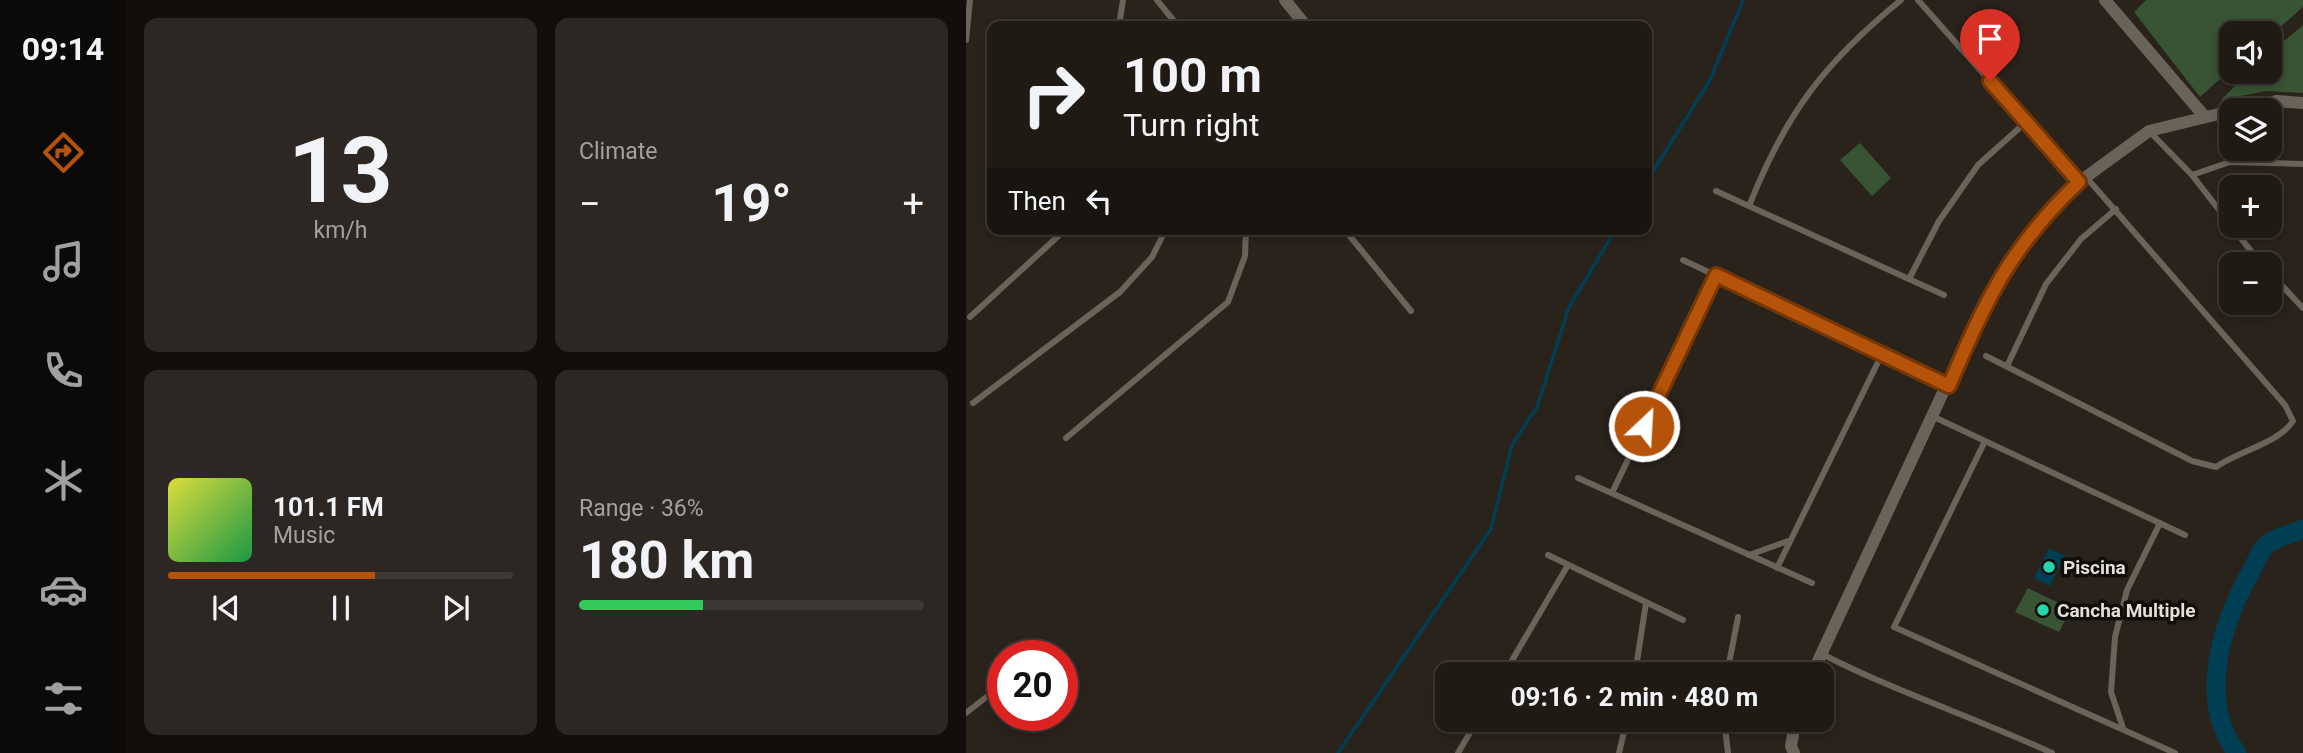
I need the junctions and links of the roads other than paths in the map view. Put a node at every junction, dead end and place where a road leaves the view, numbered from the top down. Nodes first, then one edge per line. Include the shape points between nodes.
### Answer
1 (970, 0) edge
2 (1123, 0) edge
3 (1157, 0) edge
4 (1284, 0) edge
5 (1901, 0) edge
6 (1918, 0) edge
7 (2105, 0) edge
8 (1120, 21) edge
9 (1174, 21) edge
10 (1302, 21) edge
11 (966, 40) edge
12 (2282, 101) edge
13 (2303, 103) edge
14 (2219, 114) edge
15 (2205, 117) junction
16 (2026, 122) junction
17 (2149, 131) junction
18 (2303, 164) edge
19 (2192, 175) junction
20 (2083, 180) junction
21 (1716, 191) dead end
22 (1749, 206) junction
23 (2116, 209) junction
24 (1059, 235) edge
25 (1163, 235) edge
26 (1246, 235) edge
27 (1349, 235) edge
28 (2252, 252) edge
29 (1683, 260) dead end
30 (1716, 275) junction
31 (1909, 279) junction
32 (2282, 286) edge
33 (1944, 295) dead end
34 (2303, 308) edge
35 (1411, 311) dead end
36 (970, 317) dead end
37 (1882, 354) junction
38 (1986, 356) dead end
39 (2007, 366) junction
40 (1949, 386) junction
41 (974, 404) dead end
42 (1934, 417) junction
43 (1066, 438) dead end
44 (1985, 441) junction
45 (1578, 478) dead end
46 (1612, 493) junction
47 (2160, 523) junction
48 (2185, 535) dead end
49 (1788, 541) junction
50 (1548, 555) dead end
51 (1749, 555) junction
52 (1568, 565) junction
53 (1777, 568) junction
54 (1811, 583) dead end
55 (1646, 603) junction
56 (1738, 617) dead end
57 (1683, 620) dead end
58 (1821, 653) junction
59 (1511, 662) edge
60 (1637, 662) edge
61 (1729, 662) edge
62 (1817, 662) edge
63 (987, 697) edge
64 (966, 713) edge
65 (2123, 728) junction
66 (1470, 732) edge
67 (1624, 732) edge
68 (1726, 732) edge
69 (1794, 732) edge
70 (1458, 753) edge
71 (1619, 753) edge
72 (1728, 753) edge
73 (1794, 753) edge
74 (2052, 753) edge
75 (2175, 753) edge

1 - 11 lane
2 - 8 lane
3 - 9 lane
4 - 10 street
5 - 22 lane via 1858,35 1808,91 1768,158
6 - 16 lane
7 - 15 street
12 - 13 street
14 - 15 street
15 - 17 street
16 - 20 lane
16 - 31 lane via 1978,165 1939,220
17 - 19 lane
17 - 20 street
18 - 19 lane via 2230,162
19 - 28 lane
20 - 23 lane
20 - 40 street via 2044,215 2005,267
21 - 22 lane
22 - 31 lane
23 - 39 lane via 2081,239 2046,284
23 - 39 lane via 2285,405 2294,421 2285,434 2236,453 2216,467 2192,461
24 - 36 lane
25 - 41 lane via 1152,257 1120,292
26 - 43 lane via 1244,256 1227,302
27 - 35 lane
29 - 30 lane
30 - 37 lane
30 - 46 lane
31 - 33 lane
32 - 34 lane
37 - 40 lane
37 - 49 lane
38 - 39 lane
40 - 42 street
42 - 44 lane
42 - 58 street
44 - 47 lane
44 - 65 lane via 1895,627
45 - 46 lane
46 - 51 lane
47 - 48 lane
47 - 65 lane via 2127,590 2115,637 2111,692
49 - 51 lane
49 - 53 lane
50 - 52 lane
51 - 53 lane
52 - 55 lane
52 - 59 lane
53 - 54 lane
55 - 57 lane
55 - 60 lane
56 - 61 lane
58 - 62 street
58 - 74 lane via 1873,680
63 - 64 lane
65 - 75 lane
66 - 70 lane
67 - 71 lane
68 - 72 lane
69 - 73 street

